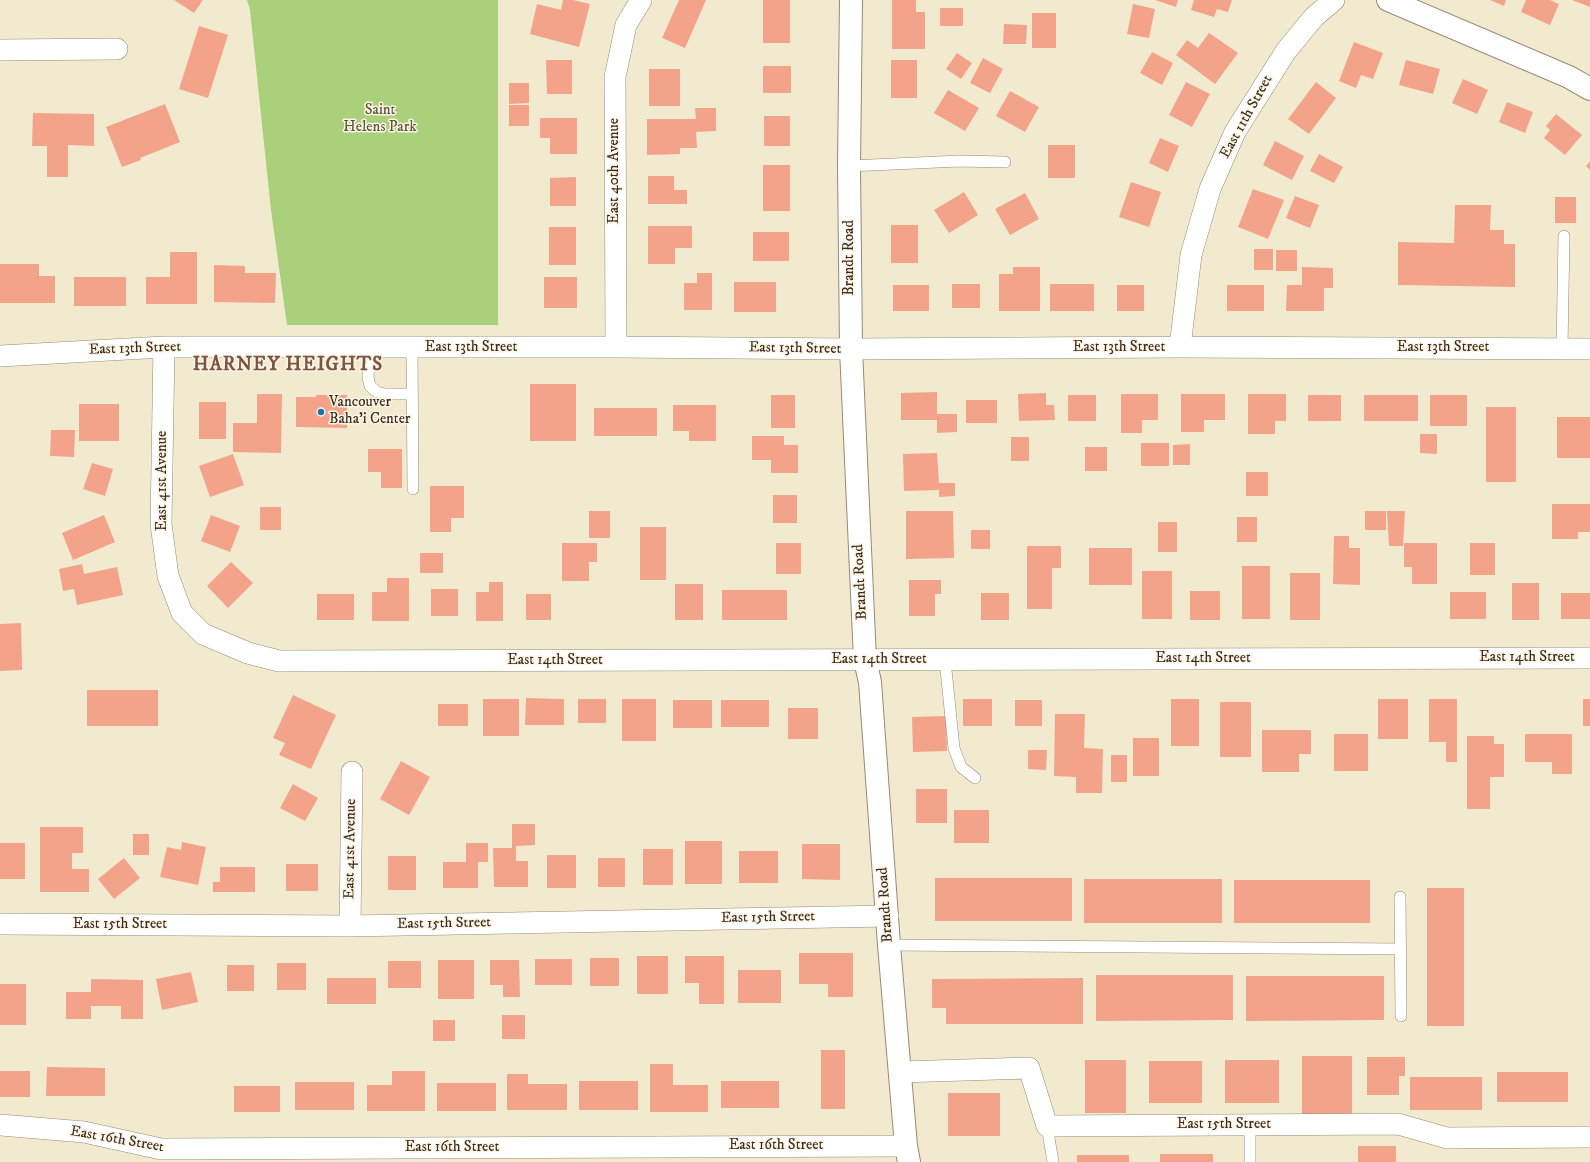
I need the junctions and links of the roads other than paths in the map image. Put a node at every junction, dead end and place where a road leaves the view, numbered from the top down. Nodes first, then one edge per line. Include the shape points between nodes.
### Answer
1 (641, 0) edge
2 (851, 0) edge
3 (1334, 0) edge
4 (1388, 0) edge
5 (117, 49) dead end
6 (0, 50) edge
7 (1590, 89) edge
8 (1006, 162) dead end
9 (849, 166) junction
10 (1564, 236) dead end
11 (164, 347) junction
12 (616, 347) junction
13 (1180, 347) junction
14 (370, 348) junction
15 (412, 348) junction
16 (1562, 349) junction
17 (1590, 349) edge
18 (851, 350) junction
19 (0, 356) edge
20 (412, 394) junction
21 (413, 489) dead end
22 (182, 613) joint
23 (1590, 658) edge
24 (865, 660) junction
25 (945, 660) junction
26 (352, 772) dead end
27 (975, 778) dead end
28 (1400, 897) dead end
29 (888, 916) junction
30 (0, 924) edge
31 (350, 926) junction
32 (889, 945) junction
33 (1401, 949) junction
34 (1401, 1016) dead end
35 (900, 1072) junction
36 (0, 1125) edge
37 (1250, 1125) junction
38 (1047, 1126) junction
39 (1590, 1137) edge
40 (907, 1154) edge
41 (1053, 1162) edge
42 (1250, 1162) edge

1 - 12 street, East 40th Avenue via 626,25 615,77
2 - 9 street, Brandt Road
3 - 13 street, East 11th Street via 1314,17 1286,51 1235,132 1210,188 1191,255
4 - 7 street via 1569,77
5 - 6 street
8 - 9 lane via 960,161
9 - 18 street, Brandt Road
10 - 16 lane
11 - 14 street, East 13th Street
11 - 19 street, East 13th Street
11 - 22 street, East 41st Avenue via 161,524 168,576
12 - 15 street, East 13th Street
12 - 18 street, East 13th Street
13 - 16 street, East 13th Street
13 - 18 street, East 13th Street
14 - 15 street, East 13th Street
14 - 20 lane via 370,386 385,394
15 - 20 lane
16 - 17 street, East 13th Street
18 - 24 street, Brandt Road
20 - 21 lane
22 - 24 street, East 14th Street via 203,634 248,653 279,660
23 - 25 street, East 14th Street
24 - 25 street, East 14th Street
24 - 29 street, Brandt Road via 870,682
25 - 27 lane via 954,748 961,767
26 - 31 street, East 41st Avenue
28 - 33 lane
29 - 31 street, East 15th Street
29 - 32 street, Brandt Road
30 - 31 street, East 15th Street
32 - 33 lane
32 - 35 street, Brandt Road
33 - 34 lane
35 - 38 street via 1029,1068
35 - 40 street, Brandt Road
36 - 40 street, East 16th Street via 84,1132 161,1150
37 - 38 street, East 15th Street
37 - 39 street, East 15th Street via 1398,1124 1447,1138
37 - 42 lane
38 - 41 lane

